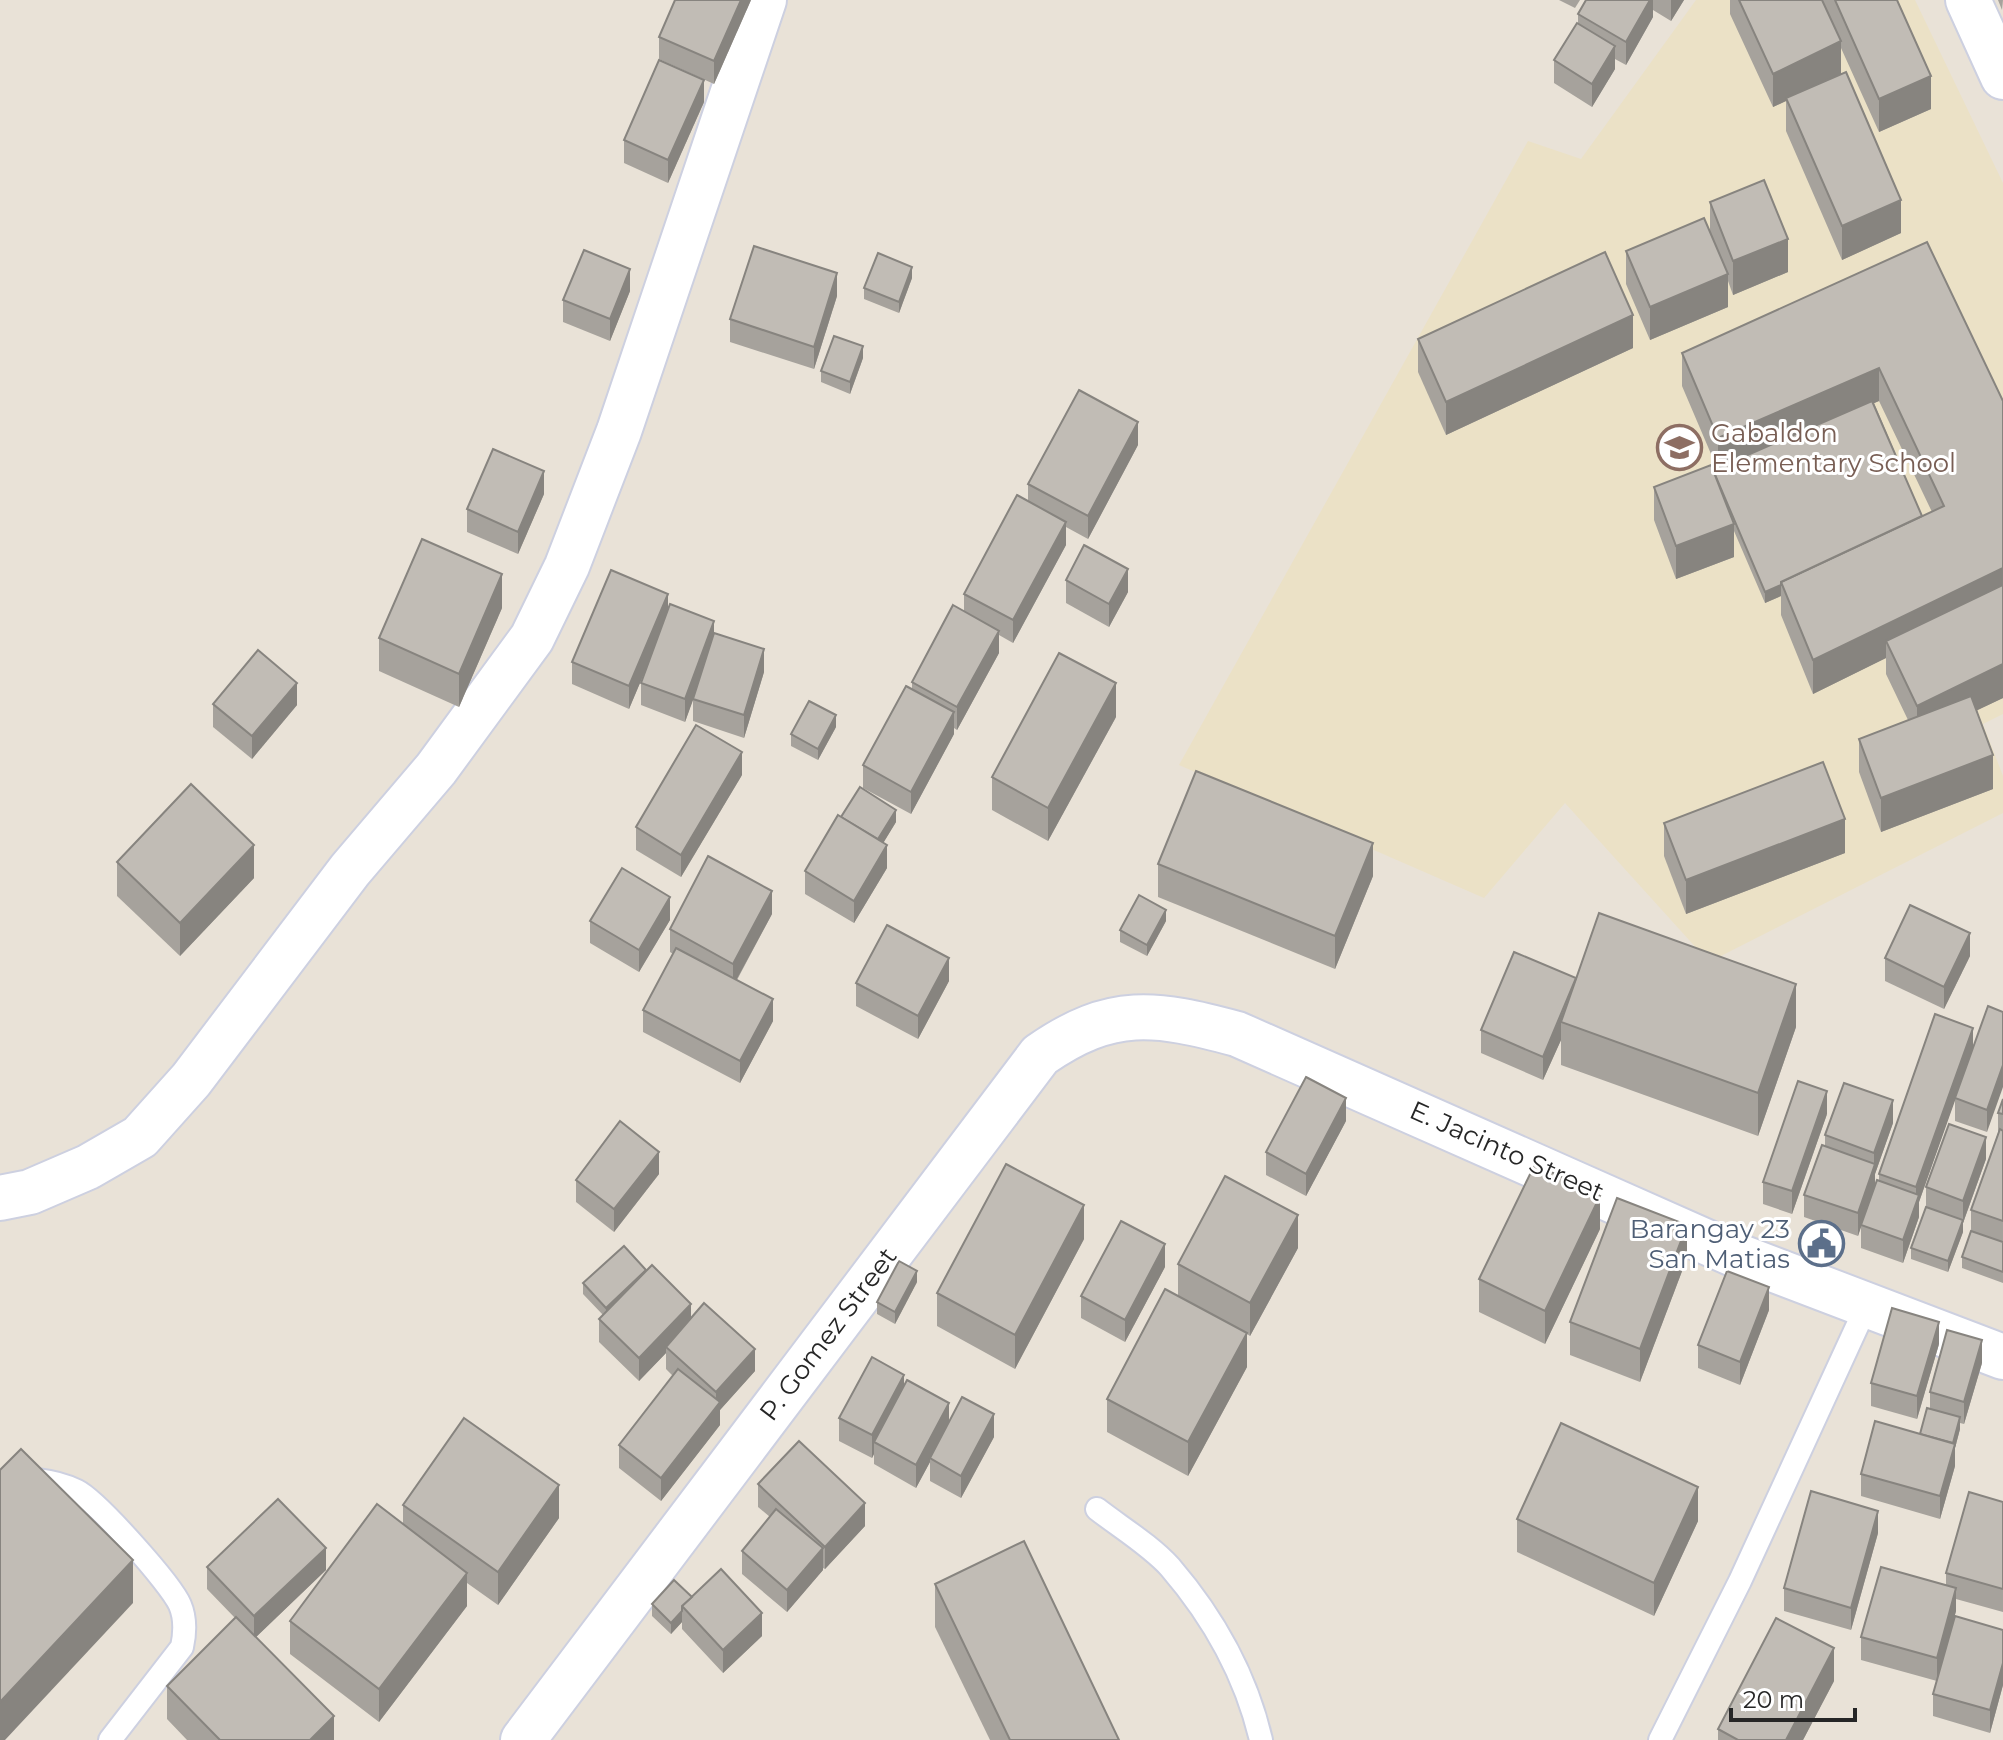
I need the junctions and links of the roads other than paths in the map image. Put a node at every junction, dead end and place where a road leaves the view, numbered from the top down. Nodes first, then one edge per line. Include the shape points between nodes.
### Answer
1 (764, 0) edge
2 (1968, 0) edge
3 (2003, 77) edge
4 (1187, 1021) joint
5 (0, 1198) edge
6 (1866, 1307) junction
7 (2003, 1357) edge
8 (0, 1486) edge
9 (1097, 1509) dead end
10 (110, 1740) edge
11 (523, 1740) edge
12 (1261, 1740) edge
13 (1660, 1740) edge

1 - 5 main road via 619,431 567,566 532,638 436,769 350,870 191,1080 140,1137 45,1186
2 - 3 main road
4 - 6 main road, E. Jacinto Street via 1237,1034 1350,1081 1738,1256
4 - 11 main road, P. Gomez Street via 1105,1019 1073,1032 1040,1055
6 - 7 main road, E. Jacinto Street
6 - 13 lane
8 - 10 lane via 27,1480 80,1492 166,1581 181,1607 182,1647
9 - 12 lane via 1168,1565 1220,1635 1252,1704

